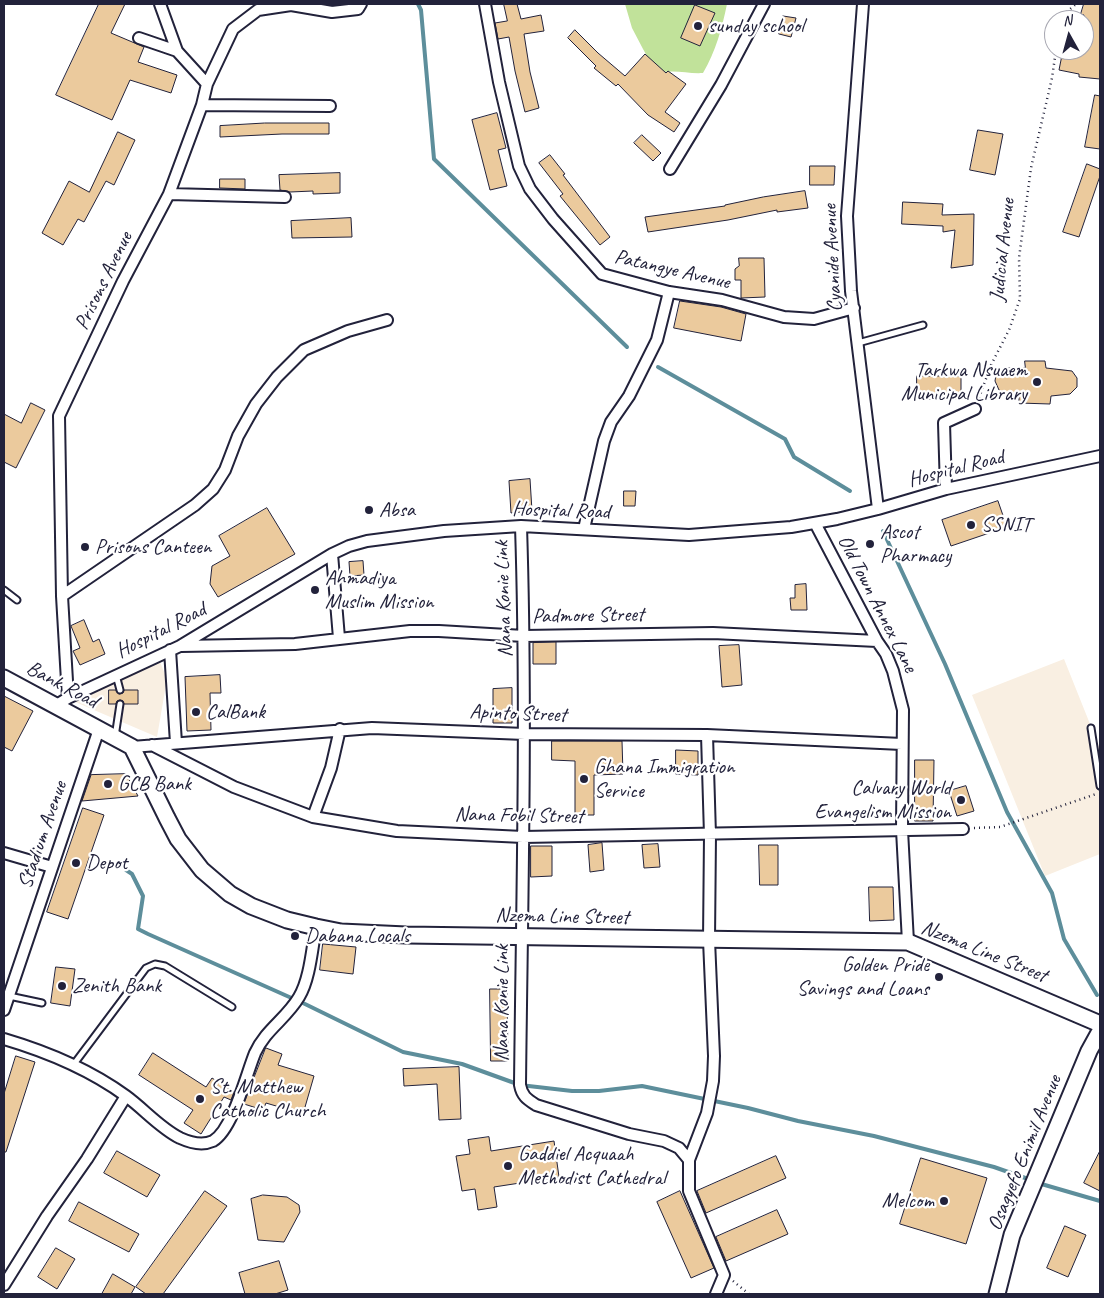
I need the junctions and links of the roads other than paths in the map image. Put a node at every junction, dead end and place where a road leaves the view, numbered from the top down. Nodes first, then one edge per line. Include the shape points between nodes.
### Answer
1 (160, 4) edge
2 (361, 4) edge
3 (486, 4) edge
4 (764, 4) edge
5 (863, 4) edge
6 (139, 38) dead end
7 (177, 51) junction
8 (207, 84) junction
9 (202, 105) junction
10 (330, 106) dead end
11 (670, 168) dead end
12 (169, 194) junction
13 (285, 197) dead end
14 (669, 292) junction
15 (854, 308) junction
16 (387, 320) dead end
17 (924, 325) dead end
18 (858, 343) junction
19 (975, 409) road end
20 (1100, 456) edge
21 (946, 489) junction
22 (878, 509) junction
23 (815, 523) junction
24 (521, 526) junction
25 (584, 529) junction
26 (332, 554) junction
27 (4, 590) edge
28 (62, 596) junction
29 (17, 600) dead end
30 (524, 636) junction
31 (339, 638) junction
32 (877, 641) junction
33 (175, 648) junction
34 (116, 675) junction
35 (4, 678) edge
36 (120, 690) dead end
37 (62, 702) junction
38 (120, 704) dead end
39 (1091, 728) dead end
40 (99, 729) junction
41 (340, 729) junction
42 (525, 734) junction
43 (707, 735) junction
44 (115, 737) junction
45 (176, 743) junction
46 (902, 744) junction
47 (152, 745) junction
48 (132, 747) junction
49 (1100, 786) edge
50 (313, 817) junction
51 (963, 829) road end
52 (902, 830) junction
53 (710, 835) junction
54 (523, 837) junction
55 (4, 853) edge
56 (52, 868) junction
57 (316, 927) junction
58 (522, 937) junction
59 (709, 940) junction
60 (908, 942) junction
61 (9, 995) junction
62 (42, 1003) dead end
63 (232, 1007) dead end
64 (4, 1010) edge
65 (1100, 1024) edge
66 (1100, 1030) edge
67 (4, 1038) edge
68 (74, 1064) junction
69 (126, 1096) junction
70 (689, 1160) junction
71 (4, 1285) edge
72 (716, 1294) edge
73 (997, 1294) edge

1 - 7 street
2 - 8 street, Prisons Avenue via 358,9 332,12 291,5 258,10 233,29
3 - 14 street, Patangye Avenue via 519,166 530,189 602,274
4 - 11 street via 721,86
5 - 15 street, Cyanide Avenue via 846,216
6 - 7 street
7 - 8 street
8 - 9 street, Prisons Avenue
9 - 10 street
9 - 12 street, Prisons Avenue
12 - 13 street
12 - 28 street, Prisons Avenue via 123,281 59,416
14 - 15 street, Patangye Avenue via 722,300 784,317 814,319
14 - 25 street via 656,340 606,435
15 - 18 street, Cyanide Avenue
16 - 28 street via 348,331 304,350 256,404 213,489 195,505
17 - 18 lane
18 - 22 street, Cyanide Avenue
19 - 21 street via 944,423
20 - 21 street, Hospital Road
21 - 22 street, Hospital Road
22 - 23 street, Hospital Road
23 - 25 street, Hospital Road via 689,535
23 - 32 street, Old Town Annex Lane
24 - 25 street, Hospital Road
24 - 26 street, Hospital Road via 367,541
24 - 30 street, Nana Konie Link
26 - 31 street
26 - 33 street, Hospital Road
27 - 29 lane
28 - 37 street, Prisons Avenue
30 - 31 street, Padmore Street via 440,630
30 - 32 street, Padmore Street via 713,633
30 - 42 street, Nana Konie Link
31 - 33 street, Padmore Street via 294,644
32 - 46 street, Old Town Annex Lane via 886,654 899,690 903,710
33 - 34 street, Hospital Road
33 - 45 street
34 - 36 lane
34 - 37 street, Hospital Road
35 - 37 street, Bank Road
37 - 40 street, Bank Road
38 - 44 lane
39 - 49 lane
40 - 44 street
40 - 56 street, Stadium Avenue
41 - 42 street, Apinto Street
41 - 45 street, Apinto Street
41 - 50 street via 331,768
42 - 43 street, Apinto Street
42 - 54 street, Nana Konie Link
43 - 46 street, Apinto Street
43 - 53 street
44 - 48 street
45 - 47 street, Apinto Street
46 - 52 street, Old Town Annex Lane
47 - 48 street, Apinto Street
47 - 50 street, Nana Fobil Street via 234,787
48 - 57 street, Nzema Line Street via 166,818 202,870 230,894 251,906
50 - 54 street, Nana Fobil Street via 397,831
51 - 52 street, Nana Fobil Street
52 - 53 street, Nana Fobil Street
52 - 60 street, Old Town Annex Lane
53 - 54 street, Nana Fobil Street
53 - 59 street
54 - 58 street, Nana Konie Link
55 - 56 street
56 - 61 street, Stadium Avenue
57 - 58 street, Nzema Line Street via 342,932
57 - 69 street via 300,996 260,1043 233,1112 218,1137 211,1142 197,1144 180,1138
58 - 59 street, Nzema Line Street
58 - 70 street, Nana Konie Link via 520,1085 526,1099 629,1134 664,1141 678,1148
59 - 60 street, Nzema Line Street
59 - 70 street via 713,1081 707,1114
60 - 65 street, Nzema Line Street
61 - 62 lane
61 - 64 street, Stadium Avenue
63 - 68 lane via 165,966 155,964 146,968
66 - 73 street, Osagyefo Enimil Avenue via 1012,1235
67 - 68 street
68 - 69 street
69 - 71 street
70 - 72 street via 689,1191 724,1275

